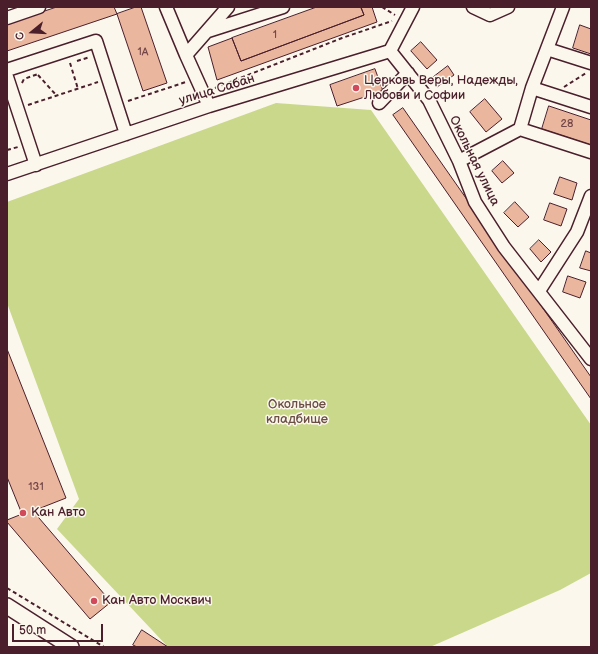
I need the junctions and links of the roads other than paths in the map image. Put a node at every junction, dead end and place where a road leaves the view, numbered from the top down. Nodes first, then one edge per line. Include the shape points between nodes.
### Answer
1 (40, 7) edge
2 (166, 7) edge
3 (228, 7) edge
4 (283, 7) edge
5 (413, 7) edge
6 (473, 7) edge
7 (508, 7) edge
8 (562, 7) edge
9 (7, 18) edge
10 (208, 31) junction
11 (547, 49) junction
12 (390, 51) junction
13 (186, 56) junction
14 (591, 62) edge
15 (7, 70) edge
16 (408, 73) junction
17 (7, 77) edge
18 (532, 88) junction
19 (379, 103) dead end
20 (209, 106) junction
21 (591, 108) edge
22 (520, 129) junction
23 (126, 134) junction
24 (591, 152) edge
25 (459, 161) junction
26 (36, 165) junction
27 (7, 174) edge
28 (591, 196) edge
29 (539, 291) junction
30 (591, 359) edge
31 (7, 606) edge
32 (71, 647) edge

1 - 9 street
2 - 13 street
3 - 10 street
4 - 10 street
5 - 12 street
6 - 7 street via 490,15
8 - 11 street
10 - 13 street
11 - 14 street
11 - 18 street
12 - 16 street, Окольная улица
12 - 20 street, улица Сабан
13 - 20 street
15 - 23 street via 96,41
16 - 19 street
16 - 25 street, Окольная улица via 428,100
17 - 26 street via 23,107
18 - 21 street
18 - 22 street
20 - 23 street, улица Сабан
22 - 24 street
22 - 25 street
23 - 26 street, улица Сабан
25 - 29 street, Окольная улица via 476,202 504,247
26 - 27 street, улица Сабан
28 - 29 street via 577,232
29 - 30 street, Окольная улица
31 - 32 main road

